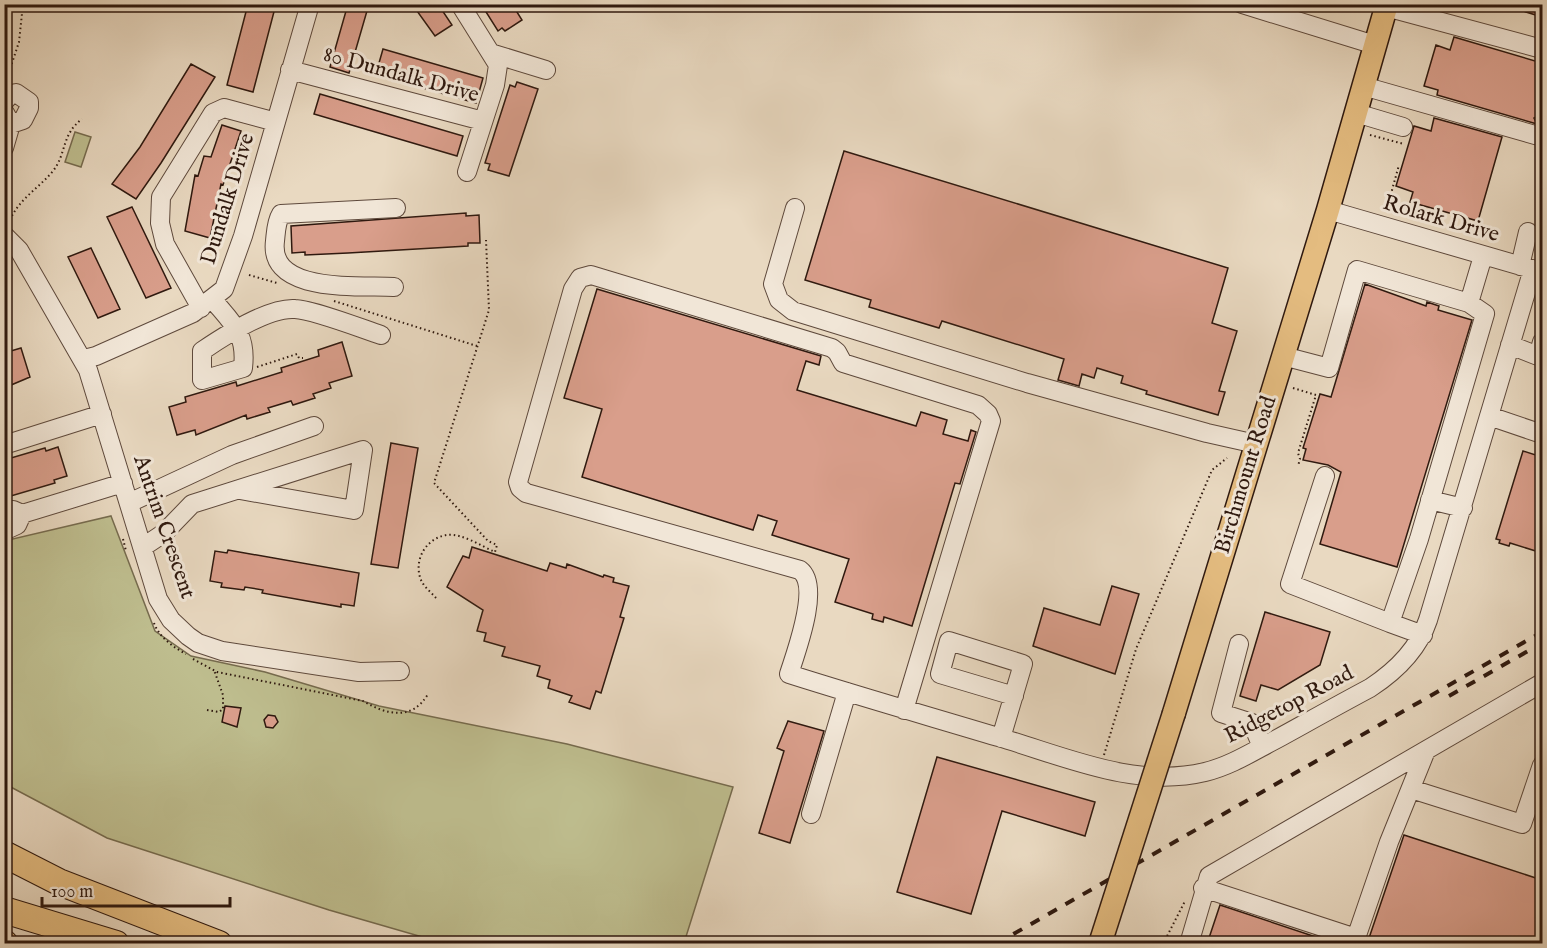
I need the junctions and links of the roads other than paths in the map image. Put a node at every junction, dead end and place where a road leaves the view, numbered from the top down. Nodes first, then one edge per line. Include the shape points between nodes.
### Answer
1 (310, 4) edge
2 (460, 4) edge
3 (1242, 4) edge
4 (1387, 6) edge
5 (1292, 12) edge
6 (1375, 45) junction
7 (1542, 49) edge
8 (494, 54) junction
9 (290, 70) junction
10 (546, 70) dead end
11 (1363, 86) junction
12 (4, 102) edge
13 (1356, 113) junction
14 (8, 117) edge
15 (483, 121) junction
16 (276, 122) junction
17 (1404, 135) road end
18 (1542, 138) edge
19 (4, 148) edge
20 (467, 172) dead end
21 (396, 208) dead end
22 (795, 208) dead end
23 (1328, 210) junction
24 (250, 211) junction
25 (278, 219) junction
26 (6, 231) edge
27 (1528, 232) dead end
28 (1483, 255) junction
29 (1532, 269) edge
30 (394, 287) dead end
31 (1469, 303) junction
32 (207, 304) junction
33 (381, 335) dead end
34 (1542, 342) edge
35 (1510, 345) junction
36 (1283, 356) junction
37 (84, 359) junction
38 (102, 414) junction
39 (1489, 416) junction
40 (314, 426) dead end
41 (1542, 434) edge
42 (1256, 444) junction
43 (4, 445) edge
44 (1325, 476) dead end
45 (123, 483) junction
46 (240, 490) junction
47 (1430, 500) junction
48 (129, 503) junction
49 (1463, 508) junction
50 (13, 513) edge
51 (4, 531) edge
52 (143, 547) junction
53 (1390, 623) junction
54 (1423, 635) junction
55 (1239, 644) dead end
56 (400, 672) dead end
57 (1542, 683) edge
58 (847, 692) junction
59 (1014, 696) dead end
60 (904, 710) junction
61 (1001, 738) junction
62 (1262, 747) junction
63 (1425, 753) junction
64 (1542, 765) edge
65 (1411, 789) junction
66 (811, 814) dead end
67 (4, 854) edge
68 (1203, 888) junction
69 (4, 910) edge
70 (116, 944) edge
71 (219, 944) edge
72 (1100, 944) edge
73 (1190, 944) edge

1 - 9 street, Dundalk Drive
2 - 8 street
3 - 5 street
4 - 6 main road, Birchmount Road
4 - 7 street
5 - 6 street
6 - 11 main road, Birchmount Road
8 - 10 street
8 - 15 street via 498,75
9 - 15 street, 80 Dundalk Drive
9 - 16 street, Dundalk Drive
11 - 13 main road, Birchmount Road
11 - 18 street
12 - 14 street via 16,93 29,102 23,120
13 - 17 street
13 - 23 main road, Birchmount Road
14 - 19 street
15 - 20 street, 80 Dundalk Drive
16 - 24 street, Dundalk Drive
16 - 32 street via 224,108 213,113 161,197 160,224 165,244
21 - 25 street via 281,214
22 - 42 street via 773,284 779,300 793,311 1028,383
23 - 28 street, Rolark Drive
23 - 36 main road, Birchmount Road
24 - 25 street
24 - 32 street, Dundalk Drive via 230,277 224,289
25 - 30 street via 273,254 285,272 308,282
26 - 37 street, Antrim Crescent
27 - 29 street, Ridgetop Road
28 - 29 street, Rolark Drive
28 - 31 street
29 - 35 street, Ridgetop Road
31 - 36 street via 1357,270 1329,369
31 - 47 street via 1485,314
32 - 33 street via 237,330 277,311 296,308
32 - 37 street, Dundalk Drive
34 - 35 street via 1538,356
35 - 39 street, Ridgetop Road
36 - 42 main road, Birchmount Road
37 - 38 street, Antrim Crescent
38 - 43 street
38 - 45 street, Antrim Crescent
39 - 41 street
39 - 49 street, Ridgetop Road
40 - 48 street via 232,455
42 - 72 main road, Birchmount Road, bridge
44 - 53 street via 1290,584
45 - 48 street, Antrim Crescent
45 - 50 street
46 - 46 street via 320,465 363,450 354,510
46 - 52 street via 192,504 164,533
47 - 49 street
47 - 53 street
48 - 52 street, Antrim Crescent
49 - 54 street, Ridgetop Road
50 - 51 street via 17,525
52 - 56 street, Antrim Crescent via 164,610 198,643 232,654 296,664 359,672
53 - 54 street
54 - 62 street, Ridgetop Road via 1399,666 1378,683
55 - 62 street via 1221,712 1252,723
57 - 63 street
58 - 60 street, Ridgetop Road
58 - 60 street, Ridgetop Road via 789,674 805,620 809,582 800,570 526,493 520,488 518,482 573,289 580,278 591,275 832,348 843,363 978,405 988,414 991,421
58 - 66 street
59 - 61 street
60 - 61 street, Ridgetop Road
61 - 62 street, Ridgetop Road via 1135,775 1180,776 1220,768
63 - 65 street
63 - 68 street via 1209,876
64 - 65 street via 1522,824
65 - 68 street via 1356,938
67 - 71 highway via 69,886
68 - 73 street
69 - 70 highway

